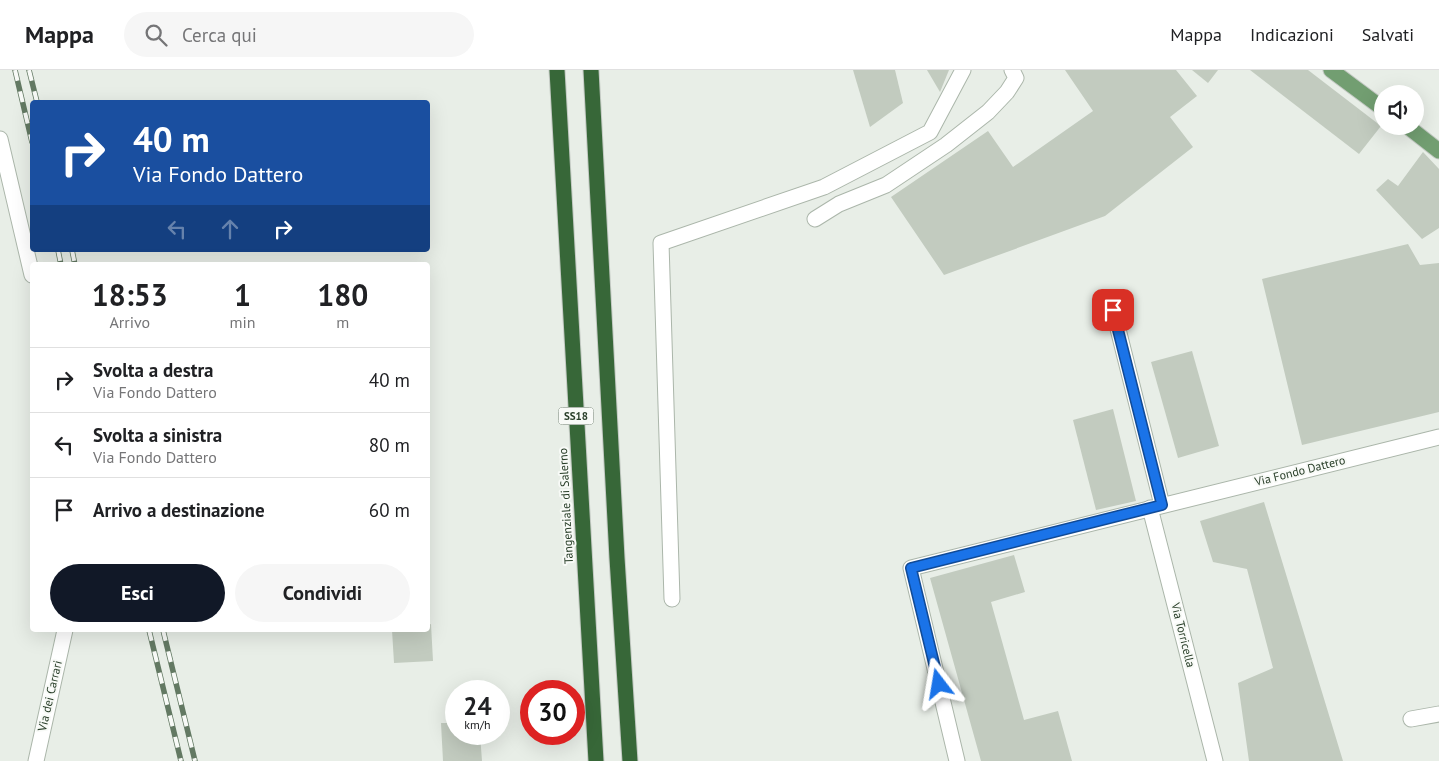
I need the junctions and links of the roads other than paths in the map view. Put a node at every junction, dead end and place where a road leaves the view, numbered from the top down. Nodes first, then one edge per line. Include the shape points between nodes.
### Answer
1 (557, 70) edge
2 (591, 70) edge
3 (963, 70) edge
4 (1012, 70) edge
5 (1331, 70) edge
6 (1374, 102) edge
7 (1419, 135) edge
8 (0, 138) edge
9 (1439, 151) edge
10 (815, 219) dead end
11 (30, 266) edge
12 (1113, 310) dead end
13 (1439, 438) edge
14 (1156, 507) junction
15 (672, 600) dead end
16 (65, 632) edge
17 (1439, 714) edge
18 (1411, 719) dead end
19 (36, 761) edge
20 (596, 761) edge
21 (630, 761) edge
22 (958, 761) edge
23 (1215, 761) edge

1 - 20 highway, Tangenziale di Salerno / SS18
2 - 21 highway, SS18
3 - 15 street via 930,132 824,187 661,243
4 - 10 street via 1016,78 1007,92 988,112 946,145 886,185 840,204
5 - 6 main road
7 - 9 main road
8 - 11 street
12 - 14 street
13 - 14 street, Via Fondo Dattero
14 - 22 street, Via Fondo Dattero via 911,568
14 - 23 street, Via Torricella
16 - 19 street, Via dei Carrari
17 - 18 street

